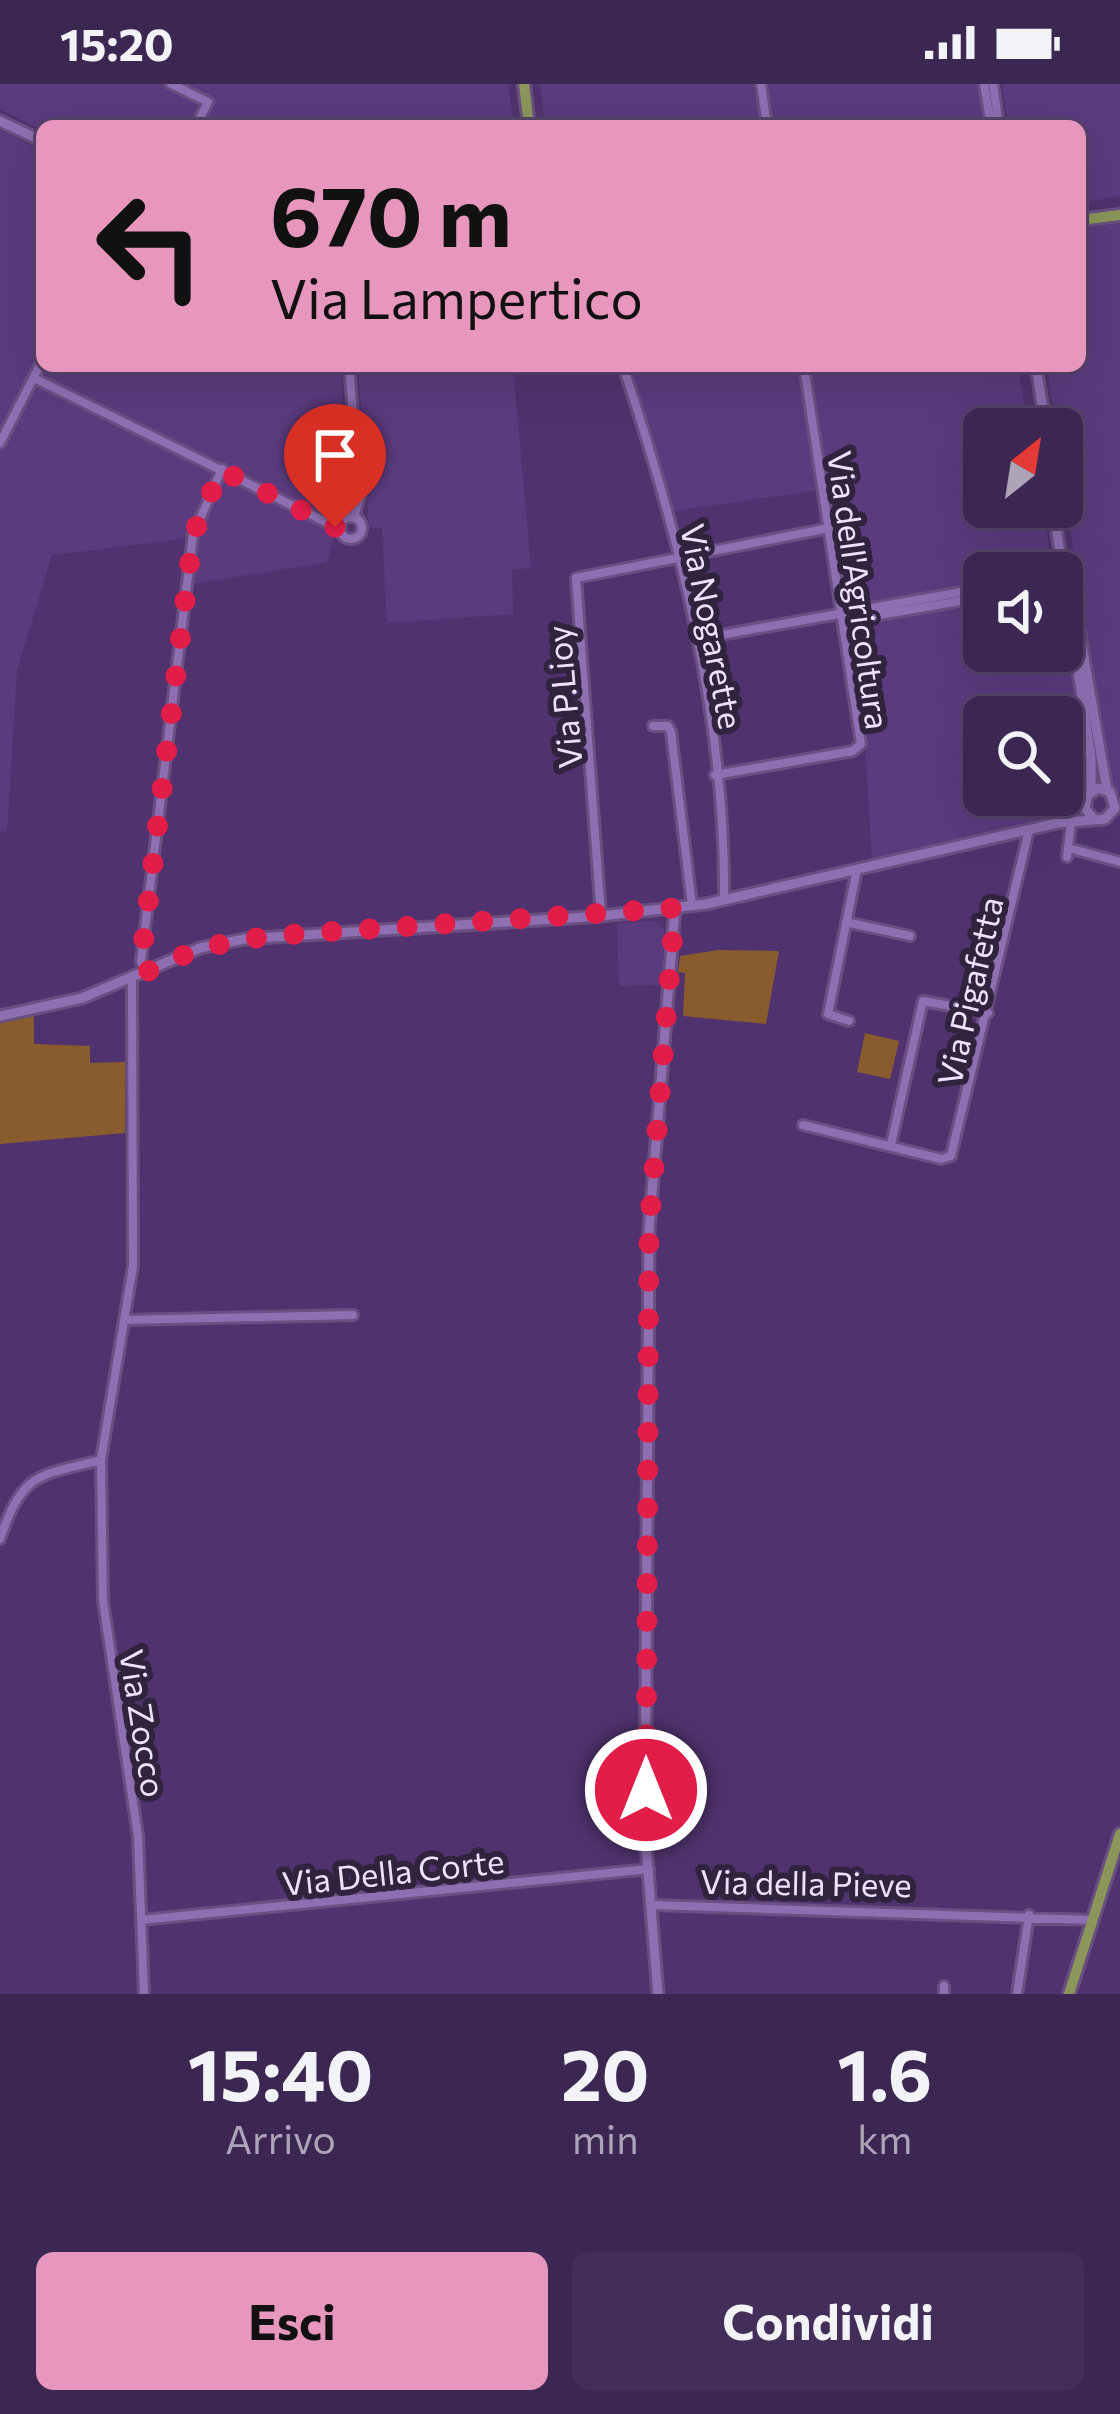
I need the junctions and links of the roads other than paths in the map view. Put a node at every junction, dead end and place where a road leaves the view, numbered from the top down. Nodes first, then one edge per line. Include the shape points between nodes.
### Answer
1 (171, 84) edge
2 (524, 84) edge
3 (761, 84) edge
4 (989, 84) edge
5 (199, 120) edge
6 (528, 120) edge
7 (766, 120) edge
8 (994, 120) edge
9 (0, 121) edge
10 (36, 138) edge
11 (1120, 214) edge
12 (1086, 219) edge
13 (37, 372) edge
14 (350, 372) edge
15 (625, 372) edge
16 (805, 372) edge
17 (1034, 372) edge
18 (34, 378) junction
19 (1040, 408) edge
20 (0, 443) edge
21 (221, 470) junction
22 (354, 517) junction
23 (829, 528) junction
24 (340, 529) junction
25 (679, 557) junction
26 (963, 596) edge
27 (843, 617) junction
28 (698, 639) junction
29 (1083, 658) edge
30 (1079, 672) edge
31 (653, 726) dead end
32 (715, 775) junction
33 (1088, 797) junction
34 (1114, 797) edge
35 (1117, 812) edge
36 (1092, 817) junction
37 (1071, 822) junction
38 (1058, 823) junction
39 (1029, 830) junction
40 (1120, 862) edge
41 (857, 869) junction
42 (724, 900) junction
43 (692, 905) junction
44 (675, 908) junction
45 (601, 916) junction
46 (846, 922) junction
47 (910, 936) dead end
48 (146, 972) junction
49 (132, 977) junction
50 (988, 1012) junction
51 (0, 1016) edge
52 (849, 1021) dead end
53 (803, 1125) dead end
54 (891, 1144) junction
55 (353, 1315) dead end
56 (124, 1320) junction
57 (101, 1460) junction
58 (0, 1539) edge
59 (1120, 1834) edge
60 (649, 1869) junction
61 (652, 1905) junction
62 (1029, 1915) junction
63 (141, 1920) junction
64 (1093, 1920) junction
65 (144, 1994) edge
66 (658, 1994) edge
67 (1017, 1994) edge
68 (1069, 1994) edge

1 - 5 street via 208,102
2 - 6 main road
3 - 7 street
4 - 8 street
9 - 10 street
11 - 12 main road
13 - 18 street
14 - 22 street via 360,497
15 - 25 street, Via Nogarette
16 - 23 street, Via dell'Agricoltura
17 - 19 street
18 - 20 street
18 - 21 street
21 - 24 street
21 - 48 street via 193,535 141,962
22 - 24 street
22 - 24 street via 358,536
23 - 25 street
23 - 27 street, Via dell'Agricoltura
25 - 28 street, Via Nogarette
25 - 45 street, Via P.Lioy via 576,578
26 - 27 street
27 - 28 street
27 - 32 street, Via dell'Agricoltura via 861,744
28 - 32 street, Via Nogarette
29 - 34 street
30 - 33 street
31 - 43 street via 671,732
32 - 42 street, Via Nogarette
33 - 34 street
33 - 36 street
33 - 38 street
34 - 35 street
35 - 36 street
36 - 37 street
37 - 38 street
37 - 40 street via 1067,852
38 - 39 street
39 - 41 street
39 - 50 street, Via Pigafetta
41 - 42 street
41 - 46 street
42 - 43 street
43 - 44 street
44 - 45 street
44 - 60 street, Via della Pieve via 649,1230
45 - 48 street via 244,939
46 - 47 street
46 - 52 street via 828,1014
48 - 49 street
49 - 51 street
49 - 56 street, Via Zocco via 133,1266
50 - 54 street, Via Pigafetta via 957,1147 946,1158
50 - 54 street via 923,1001
53 - 54 street
55 - 56 street
56 - 57 street, Via Zocco
57 - 58 street via 29,1478
57 - 63 street, Via Zocco via 103,1601 138,1836
59 - 64 main road
60 - 61 street, Via della Pieve
60 - 63 street, Via Della Corte
61 - 62 street, Via della Pieve
61 - 66 street
62 - 64 street, Via della Pieve
62 - 67 street
63 - 65 street, Via Zocco
64 - 68 main road

